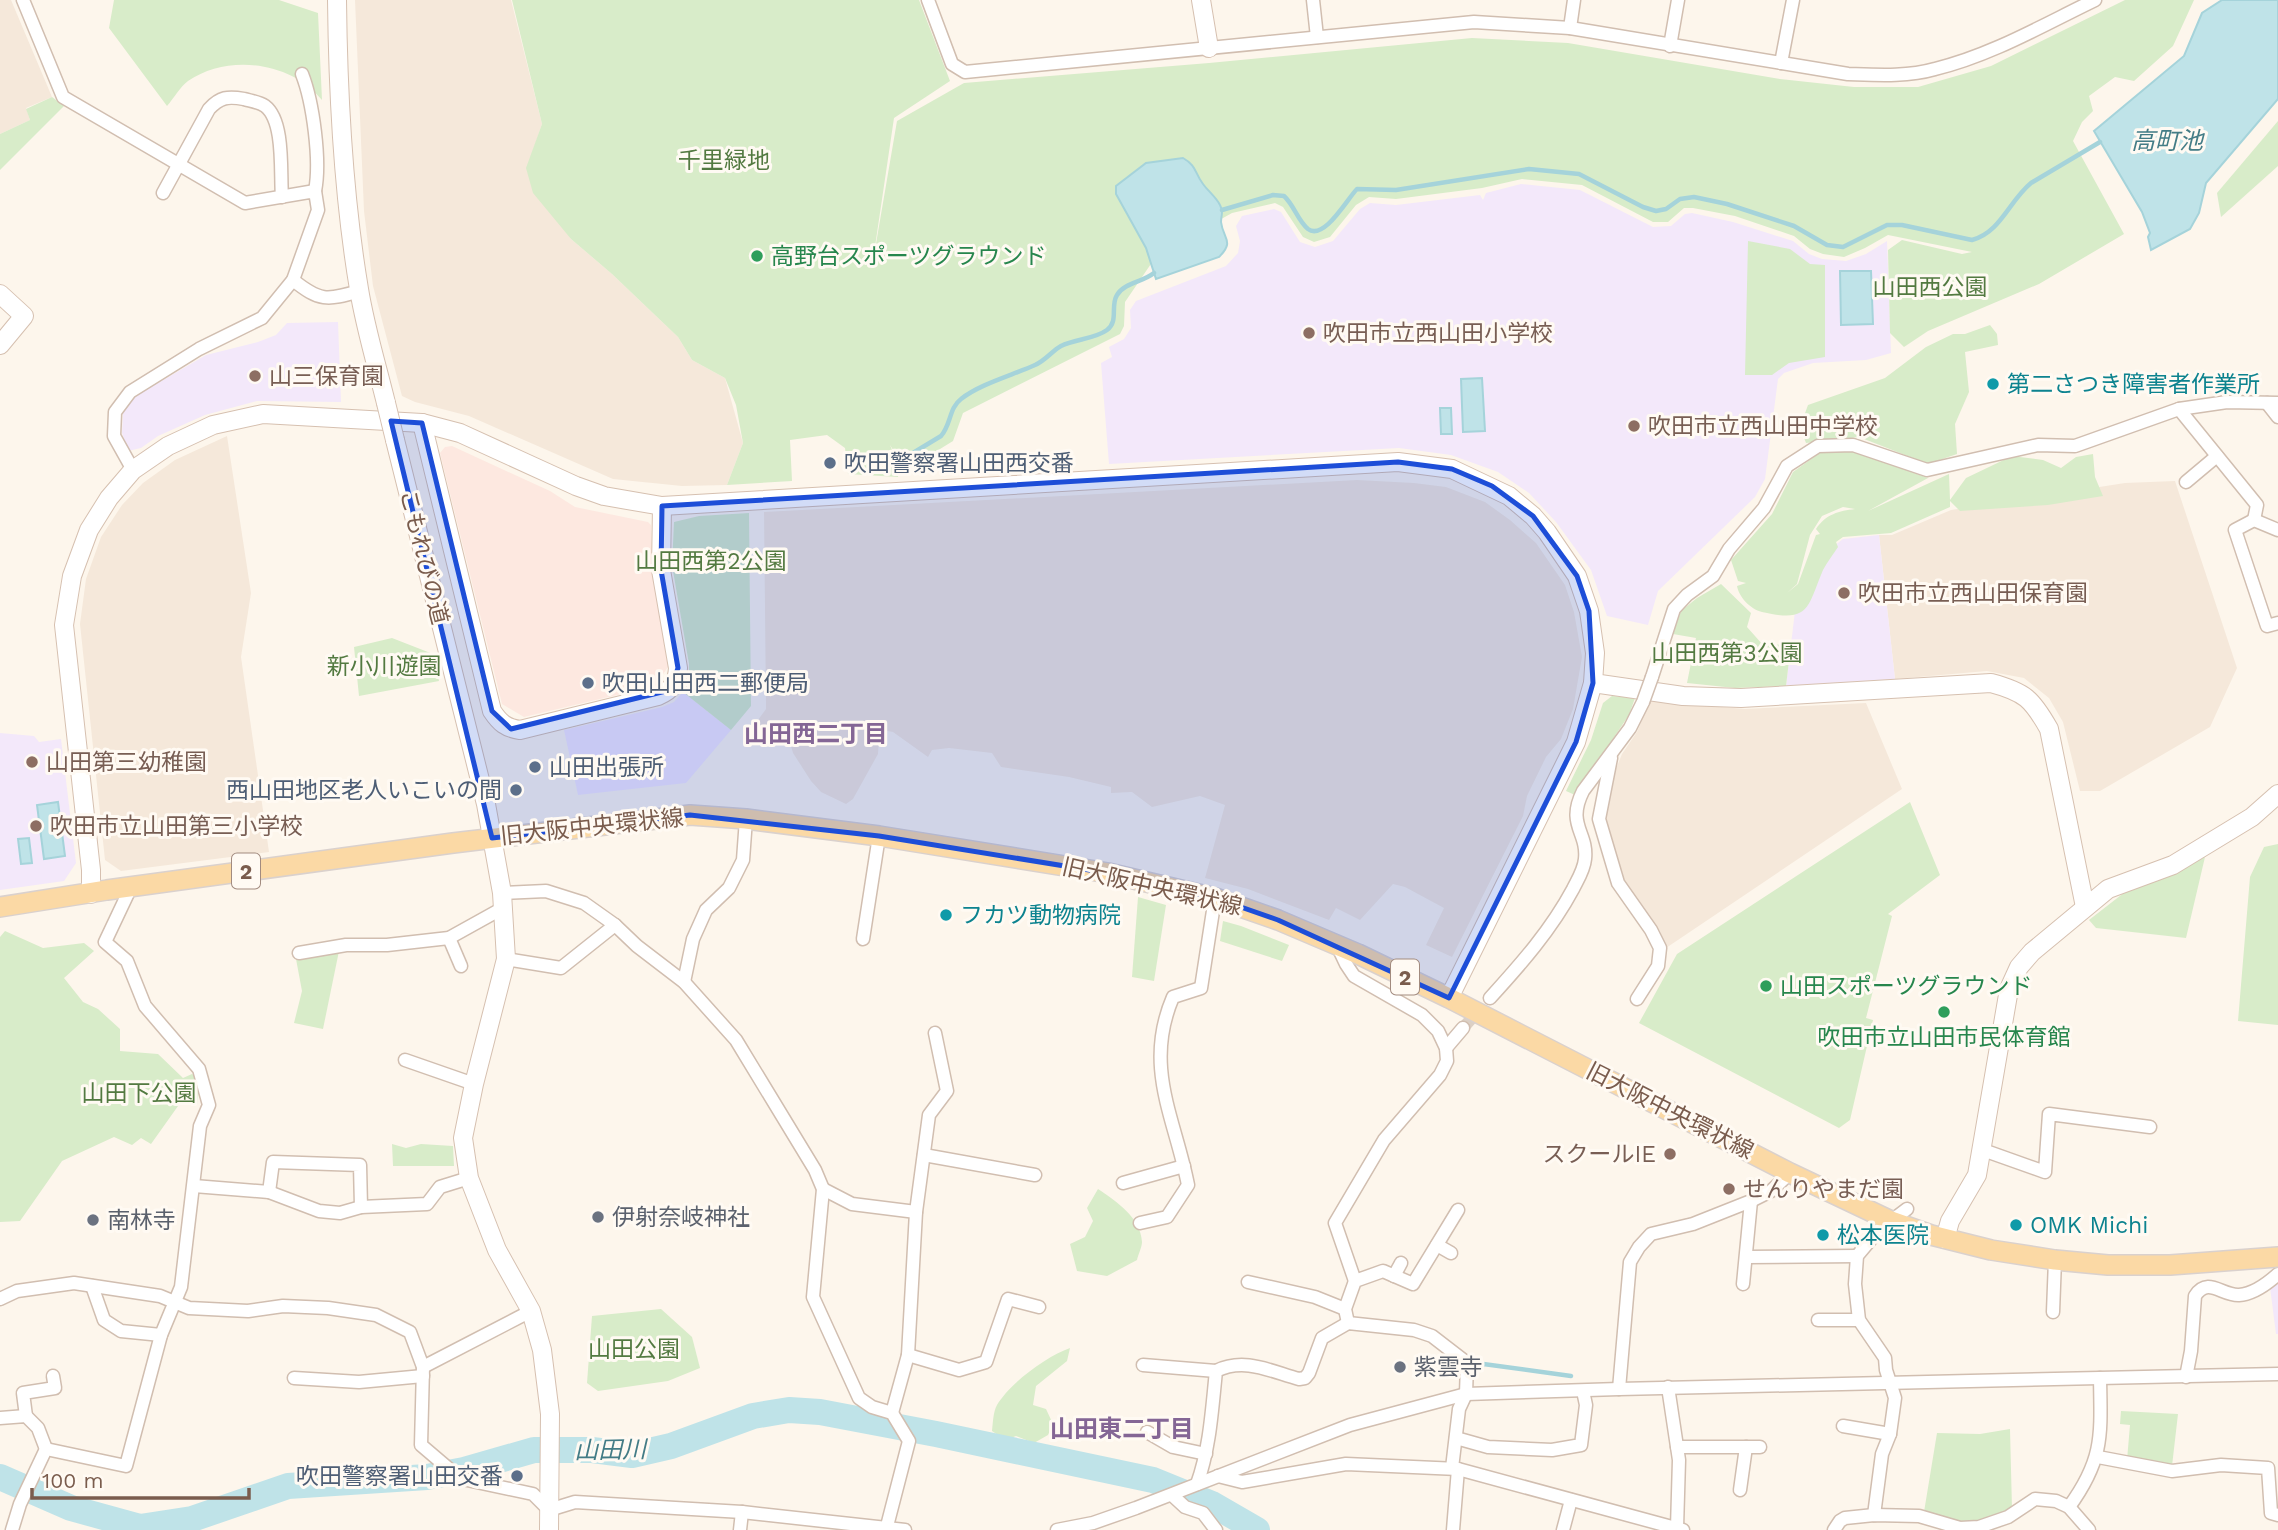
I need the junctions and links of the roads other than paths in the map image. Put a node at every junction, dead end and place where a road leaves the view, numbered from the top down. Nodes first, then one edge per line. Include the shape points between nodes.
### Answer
1 (23, 0) edge
2 (337, 0) edge
3 (928, 0) edge
4 (1201, 0) edge
5 (1313, 0) edge
6 (1574, 0) edge
7 (1678, 0) edge
8 (1793, 0) edge
9 (2095, 0) edge
10 (1570, 28) junction
11 (1317, 37) junction
12 (1670, 46) junction
13 (1209, 48) junction
14 (1781, 63) junction
15 (302, 74) dead end
16 (180, 165) junction
17 (315, 191) junction
18 (163, 193) dead end
19 (282, 197) junction
20 (293, 280) junction
21 (359, 291) junction
22 (0, 294) edge
23 (0, 345) edge
24 (2273, 403) edge
25 (2179, 409) junction
26 (2278, 417) edge
27 (422, 423) junction
28 (2217, 456) junction
29 (133, 470) junction
30 (2186, 482) dead end
31 (662, 506) junction
32 (2254, 520) junction
33 (2278, 530) edge
34 (2278, 623) edge
35 (1593, 682) junction
36 (1611, 755) junction
37 (2278, 794) edge
38 (746, 819) junction
39 (879, 836) junction
40 (492, 838) junction
41 (131, 887) junction
42 (91, 894) junction
43 (1214, 898) junction
44 (503, 900) junction
45 (2085, 907) junction
46 (0, 908) edge
47 (615, 925) junction
48 (449, 938) junction
49 (863, 939) dead end
50 (1337, 944) junction
51 (299, 953) dead end
52 (506, 959) junction
53 (461, 965) dead end
54 (684, 982) junction
55 (1449, 998) junction
56 (1490, 998) tunnel mouth
57 (1637, 999) dead end
58 (1464, 1028) tunnel mouth
59 (935, 1033) dead end
60 (1446, 1048) junction
61 (405, 1059) dead end
62 (474, 1084) junction
63 (2150, 1127) dead end
64 (1983, 1150) junction
65 (924, 1155) junction
66 (1184, 1166) junction
67 (1790, 1173) junction
68 (1035, 1175) dead end
69 (469, 1178) junction
70 (1123, 1183) dead end
71 (194, 1185) junction
72 (823, 1189) junction
73 (269, 1192) junction
74 (1751, 1201) junction
75 (361, 1207) junction
76 (1458, 1210) dead end
77 (916, 1212) junction
78 (1899, 1215) junction
79 (1140, 1223) dead end
80 (1945, 1239) junction
81 (1437, 1245) junction
82 (1451, 1252) dead end
83 (1857, 1256) junction
84 (1747, 1257) junction
85 (2278, 1257) edge
86 (2056, 1260) junction
87 (1401, 1263) dead end
88 (2278, 1274) edge
89 (1394, 1276) junction
90 (1354, 1281) junction
91 (1248, 1282) dead end
92 (1743, 1284) dead end
93 (93, 1286) junction
94 (0, 1298) edge
95 (176, 1303) junction
96 (1039, 1307) dead end
97 (1345, 1309) junction
98 (531, 1311) junction
99 (2053, 1312) dead end
100 (1818, 1320) dead end
101 (1858, 1320) junction
102 (1348, 1322) junction
103 (161, 1335) junction
104 (908, 1355) junction
105 (1143, 1365) dead end
106 (1216, 1371) junction
107 (423, 1372) junction
108 (2278, 1374) edge
109 (53, 1376) dead end
110 (2186, 1377) junction
111 (294, 1378) dead end
112 (2100, 1378) junction
113 (1891, 1384) junction
114 (1668, 1388) junction
115 (1619, 1389) junction
116 (1583, 1391) junction
117 (1466, 1394) junction
118 (892, 1413) junction
119 (26, 1416) junction
120 (0, 1418) edge
121 (1843, 1426) dead end
122 (1147, 1432) dead end
123 (1890, 1434) junction
124 (1456, 1438) junction
125 (1677, 1447) junction
126 (1746, 1447) junction
127 (1760, 1447) dead end
128 (46, 1449) junction
129 (1206, 1454) junction
130 (2098, 1457) junction
131 (1455, 1469) junction
132 (1218, 1476) junction
133 (1197, 1484) junction
134 (1740, 1490) dead end
135 (1172, 1498) junction
136 (1571, 1500) junction
137 (2069, 1507) junction
138 (549, 1510) junction
139 (742, 1512) junction
140 (1874, 1515) junction
141 (2278, 1515) edge
142 (1094, 1526) edge
143 (1979, 1528) edge
144 (886, 1529) edge
145 (1680, 1529) edge
146 (1960, 1529) edge
147 (12, 1530) edge
148 (536, 1530) edge
149 (549, 1530) edge
150 (740, 1530) edge
151 (905, 1530) edge
152 (1057, 1530) edge
153 (1216, 1530) edge
154 (1453, 1530) edge
155 (1563, 1530) edge
156 (1834, 1530) edge
157 (2089, 1530) edge

1 - 16 street via 63,97
2 - 21 street via 348,214
3 - 13 street via 952,64 965,72
4 - 13 street
5 - 11 street
6 - 10 street
7 - 12 street
8 - 14 street
9 - 14 street via 1985,53 1934,70 1888,76
10 - 11 street via 1474,22
10 - 12 street
11 - 13 street
12 - 14 street
15 - 17 street via 318,176
16 - 18 street
16 - 19 street via 245,203
16 - 19 street via 218,99 230,96 263,104 278,128
17 - 19 street
17 - 20 street via 318,210
20 - 21 street via 313,296 331,299
20 - 29 street via 262,318 199,349 130,392 116,412 114,436
21 - 40 street, こもれびの道, bridge
22 - 23 street via 24,316
24 - 25 street via 2227,402
24 - 26 street
25 - 28 street
25 - 36 street, bridge via 2075,446 2038,445 1927,470 1853,445 1818,446 1787,467 1765,508 1729,549 1713,576 1674,609 1643,702
27 - 29 street via 262,414 213,425 168,446
27 - 31 street via 460,433 604,496
27 - 31 street via 492,711 511,729 670,690 678,668 661,570
28 - 30 street
28 - 32 street via 2257,505
29 - 42 street via 89,530 72,576 64,625
31 - 35 street via 1398,462 1452,469 1521,505 1577,576 1589,611 1595,653
32 - 33 street
32 - 34 street via 2235,530 2267,626
35 - 45 street via 1683,696 1741,698 1991,683 2016,690 2036,706 2049,729
35 - 55 street via 1576,742
36 - 56 street via 1577,802 1586,855 1583,869 1560,914
36 - 57 street via 1599,819 1618,883 1660,948 1658,966
37 - 45 street via 2252,817 2173,865 2108,888
38 - 39 main road, 旧大阪中央環状線 / 2
38 - 40 main road, 旧大阪中央環状線 / 2 via 690,815
38 - 54 street via 743,860 729,888 706,910 693,939
39 - 43 main road, 旧大阪中央環状線 / 2 via 1108,873
39 - 49 street
40 - 41 main road, 旧大阪中央環状線 / 2
40 - 44 street, こもれびの道
41 - 42 main road, 旧大阪中央環状線 / 2
41 - 71 street via 105,942 127,961 145,1006 199,1069 209,1105 200,1126
42 - 46 main road, 旧大阪中央環状線 / 2
43 - 50 main road, 旧大阪中央環状線 / 2
43 - 66 street via 1201,988 1172,997 1163,1020 1160,1061 1170,1122
44 - 47 street via 546,891 584,903
44 - 48 street
44 - 52 street, こもれびの道
45 - 64 street via 2019,967 2009,989
47 - 52 street via 561,968
47 - 54 street
48 - 51 street
48 - 53 street
50 - 55 main road, 旧大阪中央環状線 / 2
50 - 60 street via 1354,976 1422,1015 1438,1031
52 - 62 street, こもれびの道
54 - 72 street via 736,1040
55 - 67 main road, 旧大阪中央環状線 / 2
58 - 60 street
59 - 65 street via 947,1091 929,1115
60 - 90 street via 1447,1060 1440,1075 1384,1140 1335,1223
61 - 62 street
62 - 69 street, こもれびの道 via 463,1138
63 - 64 street via 2049,1114 2045,1172
64 - 80 street via 1977,1175 1950,1221
65 - 68 street
65 - 77 street
66 - 70 street
66 - 79 street via 1188,1185 1167,1217
67 - 74 street via 1771,1191
67 - 78 main road, 旧大阪中央環状線 / 2
69 - 75 street via 440,1187 427,1204
69 - 98 street, こもれびの道 via 497,1250
71 - 73 street
71 - 95 street
72 - 77 street via 852,1205
72 - 118 street via 813,1297 859,1398
73 - 75 street via 319,1211 340,1213
73 - 75 street via 273,1162 360,1165
74 - 84 street
74 - 115 street via 1693,1224 1651,1234 1639,1247 1630,1262
76 - 81 street
77 - 104 street
78 - 80 main road, 旧大阪中央環状線 / 2
78 - 83 street
80 - 86 main road, 旧大阪中央環状線 / 2
81 - 82 street
81 - 89 street via 1413,1284
83 - 84 street
83 - 101 street
84 - 92 street
85 - 86 main road, 旧大阪中央環状線 / 2 via 2170,1265
86 - 99 street
87 - 89 street
88 - 110 street via 2241,1295 2206,1286 2200,1289 2195,1296
89 - 90 street via 1383,1271
90 - 97 street
91 - 97 street via 1315,1297
93 - 94 street via 74,1283
93 - 95 street via 160,1296
93 - 103 street via 104,1320 121,1331
95 - 103 street
95 - 107 street via 189,1308 248,1311 283,1306 376,1315 410,1332
96 - 104 street via 1008,1299 986,1362 959,1370
97 - 102 street
98 - 107 street
98 - 138 street, こもれびの道 via 548,1388
100 - 101 street
101 - 113 street via 1885,1358
102 - 106 street via 1322,1338 1305,1378 1243,1363
102 - 117 street via 1432,1336 1467,1363
103 - 128 street via 126,1466
104 - 118 street
105 - 106 street
106 - 129 street
107 - 111 street via 359,1382
107 - 138 street via 421,1446 455,1474 533,1494
108 - 110 street
109 - 119 street via 55,1388 23,1393
110 - 112 street
112 - 113 street
112 - 130 street
113 - 114 street
113 - 123 street via 1895,1398
114 - 115 street
114 - 125 street
115 - 116 street
116 - 117 street
116 - 124 street via 1586,1405 1581,1445 1552,1450 1488,1447
117 - 124 street
117 - 132 street via 1350,1425
118 - 144 street via 909,1441
119 - 120 street
119 - 128 street via 38,1428
121 - 123 street
122 - 129 street via 1173,1447
123 - 140 street via 1882,1454
124 - 131 street
125 - 126 street
125 - 145 street
126 - 127 street
126 - 134 street
128 - 147 street
129 - 133 street
130 - 137 street via 2087,1483
130 - 141 street via 2172,1471 2221,1465 2268,1468 2271,1513
131 - 132 street via 1346,1464 1242,1482
131 - 136 street
131 - 154 street
132 - 133 street
133 - 135 street
135 - 142 street
135 - 153 street via 1203,1513
136 - 145 street
136 - 155 street
137 - 143 street via 2035,1499 2008,1517
137 - 157 street
138 - 139 street via 576,1502
138 - 148 street
138 - 149 street, こもれびの道
139 - 144 street
139 - 150 street
140 - 146 street via 1919,1516
140 - 156 street via 1845,1518
142 - 152 street
143 - 146 street
144 - 151 street

